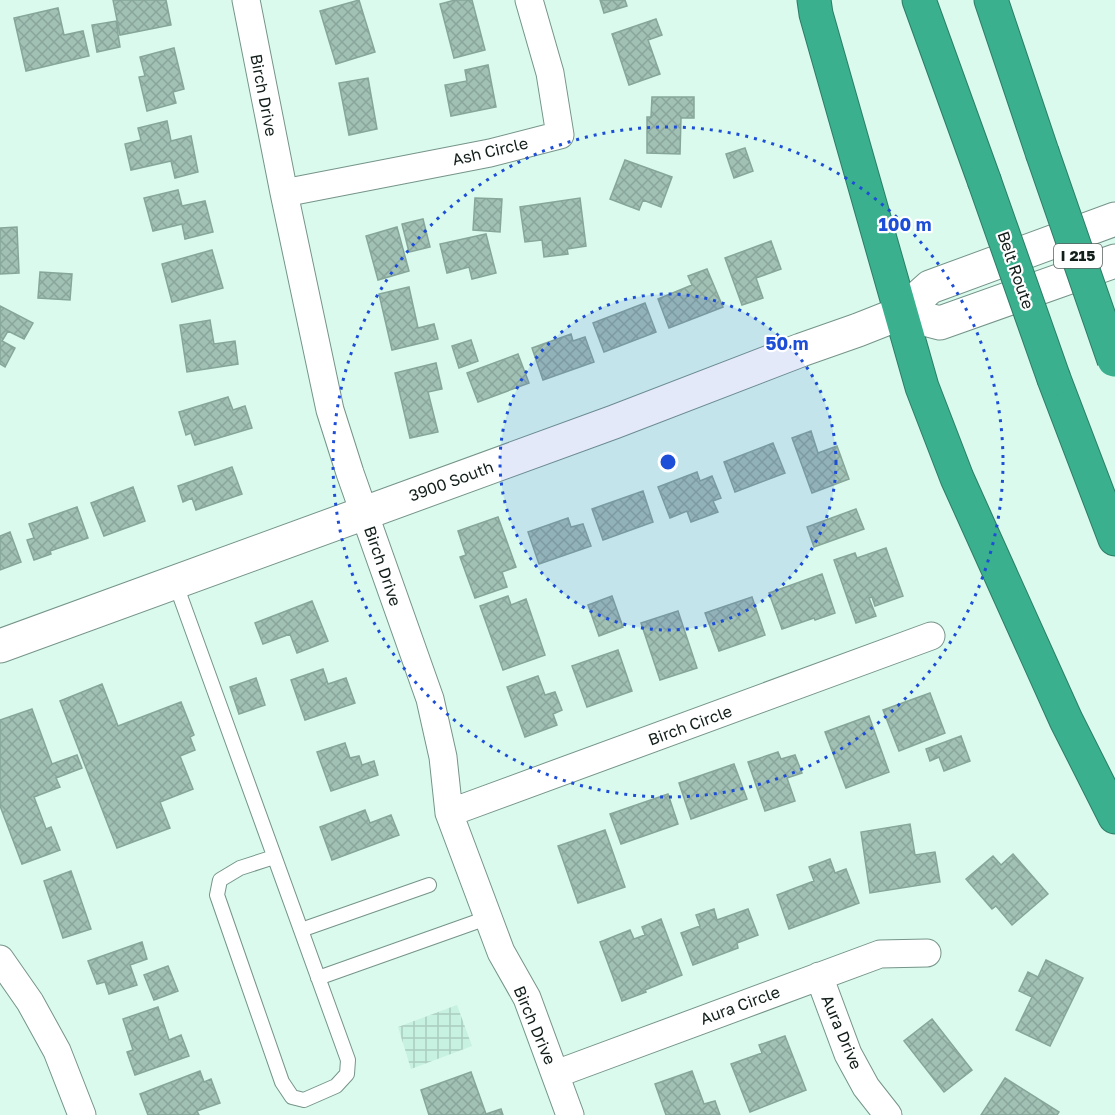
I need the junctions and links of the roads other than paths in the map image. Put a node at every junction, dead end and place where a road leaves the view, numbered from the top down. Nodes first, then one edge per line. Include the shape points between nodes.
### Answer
1 (246, 0) edge
2 (529, 0) edge
3 (814, 0) edge
4 (919, 0) edge
5 (991, 0) edge
6 (284, 193) junction
7 (1115, 219) edge
8 (1114, 261) edge
9 (901, 313) junction
10 (1115, 361) edge
11 (365, 513) junction
12 (1115, 539) edge
13 (175, 582) junction
14 (931, 636) dead end
15 (0, 646) edge
16 (449, 813) junction
17 (1115, 817) edge
18 (274, 856) junction
19 (429, 885) dead end
20 (487, 918) junction
21 (301, 930) junction
22 (927, 953) dead end
23 (0, 959) edge
24 (819, 976) junction
25 (318, 978) junction
26 (556, 1074) junction
27 (82, 1115) edge
28 (570, 1115) edge
29 (888, 1115) edge

1 - 6 street, Birch Drive
2 - 6 street, Ash Circle via 550,73 560,135 490,153
3 - 9 highway
4 - 12 highway, Belt Route, bridge
5 - 10 highway, I 215, bridge
6 - 11 street, Birch Drive via 330,410
7 - 9 main road, 3900 South via 930,288
8 - 9 main road via 940,323
9 - 11 main road, 3900 South
9 - 17 highway via 922,387 957,478 1066,720
11 - 13 main road, 3900 South
11 - 16 street, Birch Drive via 430,699 443,757
13 - 15 main road, 3900 South
13 - 18 lane
14 - 16 street, Birch Circle
16 - 20 street, Birch Drive
18 - 21 lane
18 - 25 lane via 220,880 217,894 282,1082 292,1097 304,1100 336,1086 347,1074 348,1060
19 - 21 lane
20 - 25 lane
20 - 26 street, Birch Drive via 527,999
21 - 25 lane
22 - 24 street, Aura Circle via 880,954
23 - 27 street via 57,1050
24 - 26 street, Aura Circle
24 - 29 street, Aura Drive via 848,1054 866,1087
26 - 28 street, Birch Drive

